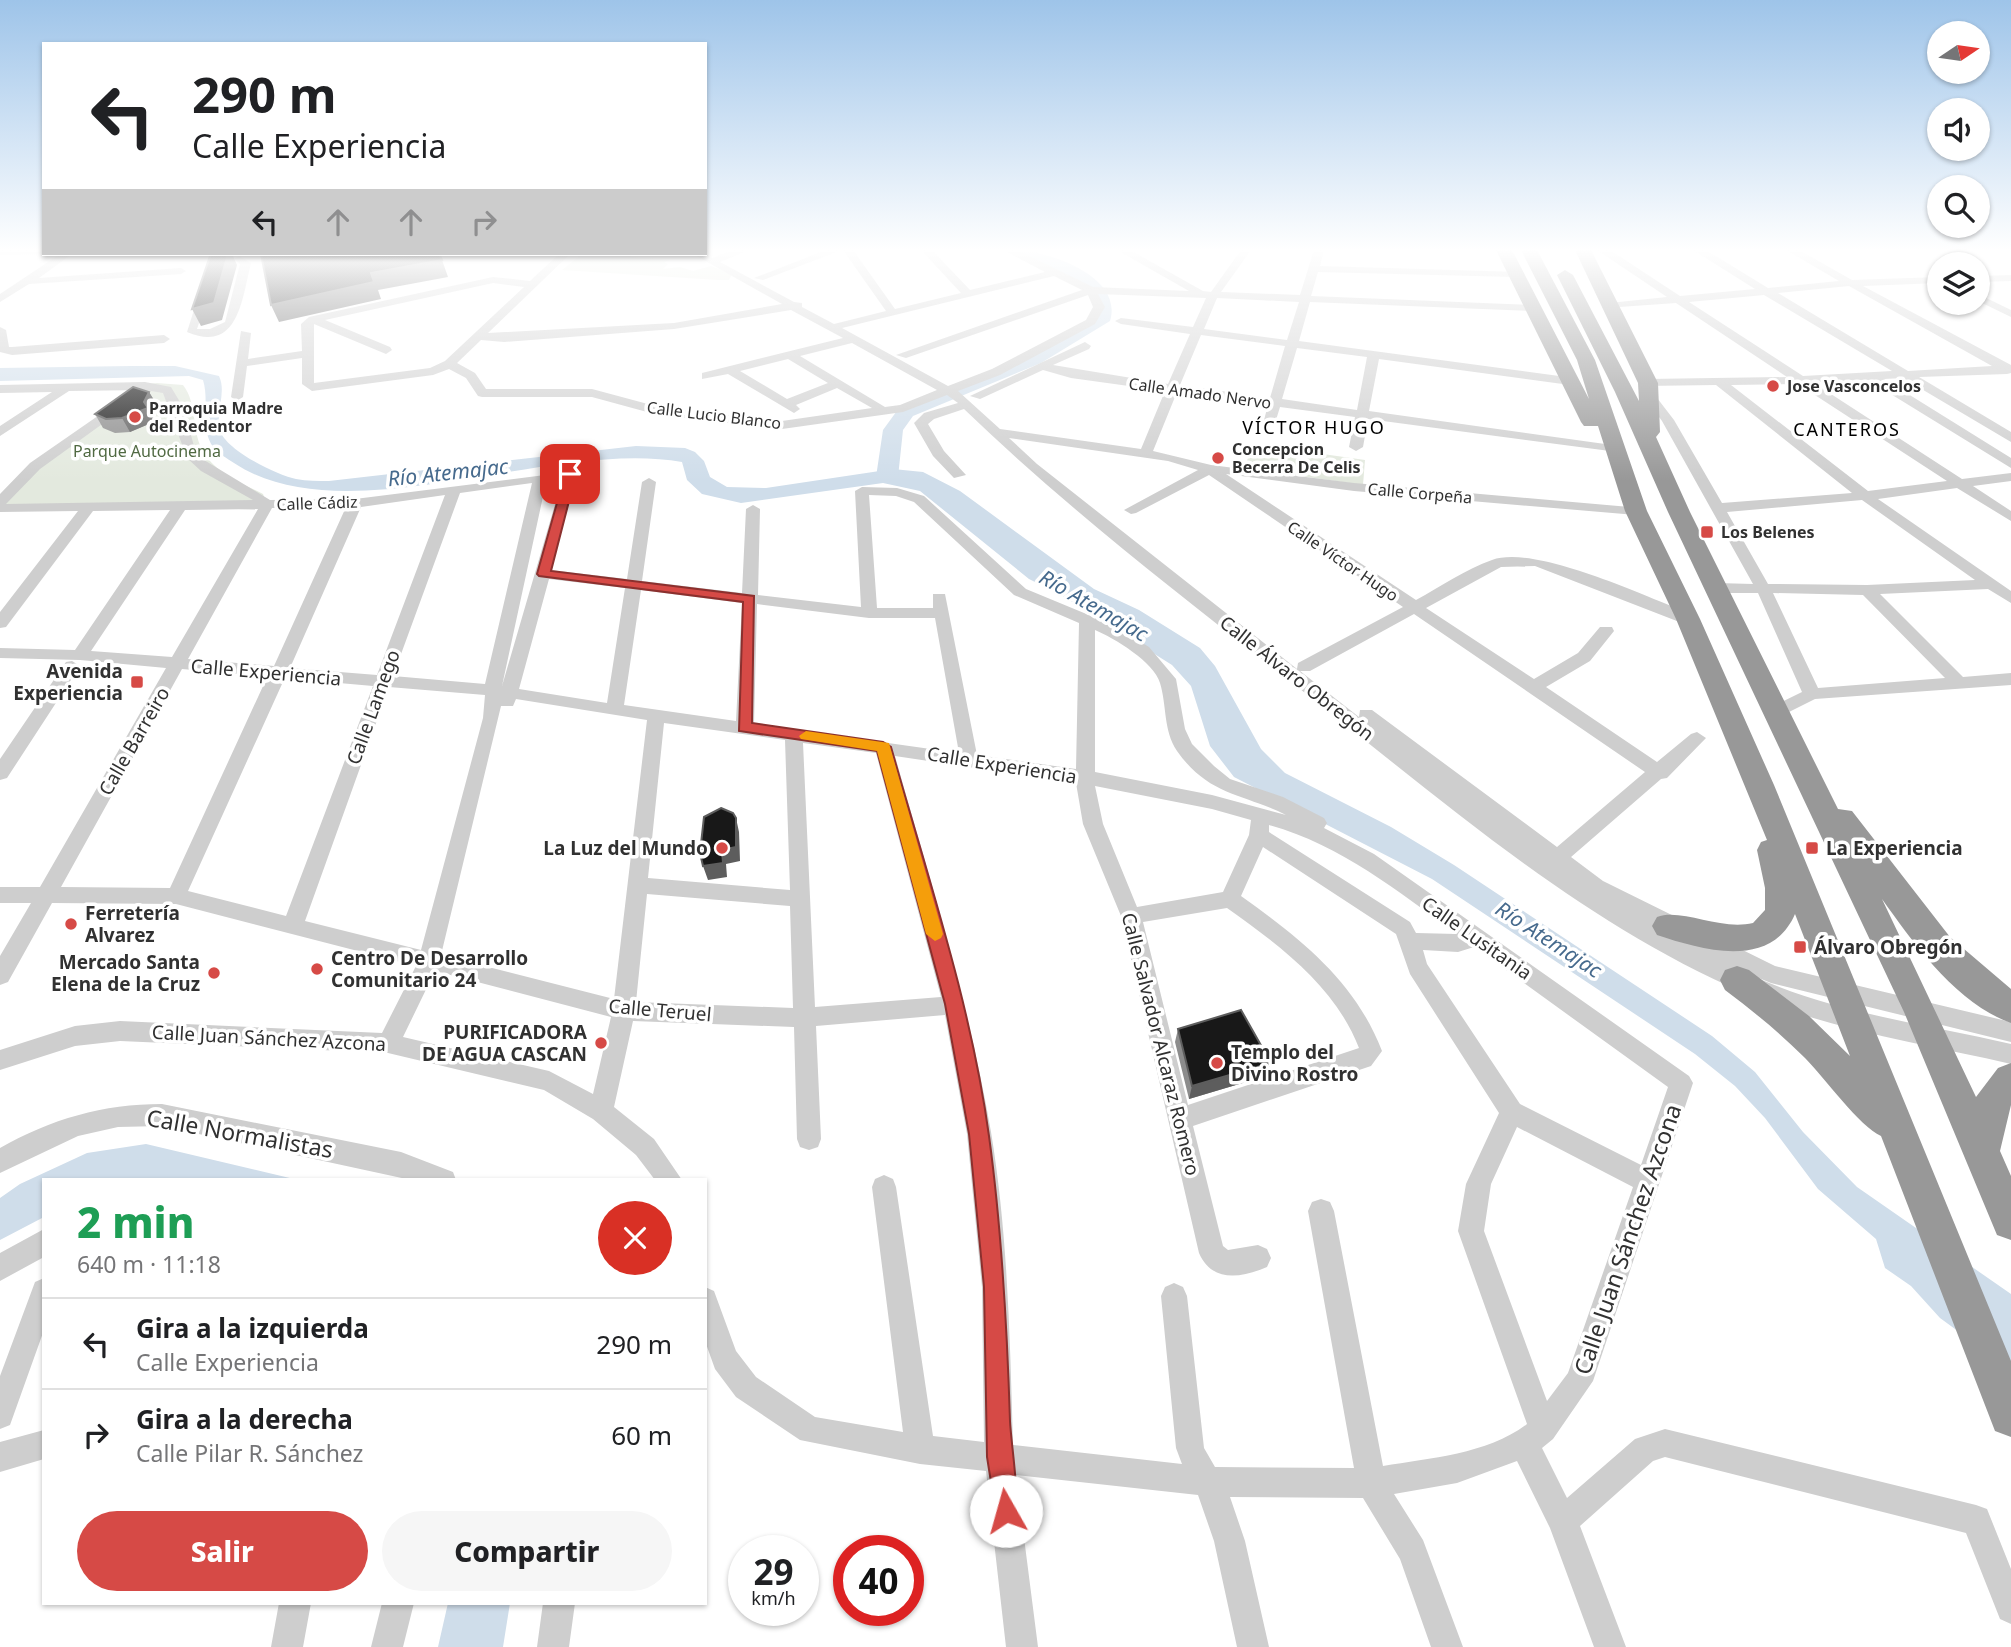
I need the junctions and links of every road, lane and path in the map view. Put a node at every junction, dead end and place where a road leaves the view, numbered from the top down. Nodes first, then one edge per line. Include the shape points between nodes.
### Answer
1 (192, 327) edge
2 (223, 327) edge
3 (307, 327) edge
4 (330, 327) edge
5 (488, 327) edge
6 (662, 327) edge
7 (841, 327) edge
8 (842, 327) edge
9 (984, 327) edge
10 (1082, 327) edge
11 (1165, 327) edge
12 (1197, 327) edge
13 (1296, 327) edge
14 (1542, 327) edge
15 (1569, 327) edge
16 (1590, 327) edge
17 (1619, 327) edge
18 (1717, 327) edge
19 (1825, 327) edge
20 (1931, 327) edge
21 (0, 330) edge
22 (1196, 331) junction
23 (245, 333) dead end
24 (479, 336) junction
25 (164, 339) dead end
26 (855, 339) junction
27 (1292, 343) junction
28 (1085, 346) dead end
29 (386, 349) dead end
30 (310, 353) junction
31 (1374, 354) junction
32 (790, 355) junction
33 (902, 355) junction
34 (242, 363) junction
35 (445, 367) junction
36 (1046, 367) junction
37 (730, 370) junction
38 (2009, 370) edge
39 (1905, 375) junction
40 (706, 376) dead end
41 (1870, 376) junction
42 (1798, 380) junction
43 (1570, 381) junction
44 (1719, 382) junction
45 (838, 383) junction
46 (145, 386) junction
47 (66, 388) junction
48 (0, 389) edge
49 (1172, 389) junction
50 (1649, 390) junction
51 (961, 393) junction
52 (237, 397) dead end
53 (1275, 404) junction
54 (879, 407) dead end
55 (1361, 416) junction
56 (1269, 421) dead end
57 (0, 432) edge
58 (995, 432) junction
59 (1016, 435) junction
60 (2011, 438) edge
61 (1356, 447) dead end
62 (1605, 449) junction
63 (1655, 453) junction
64 (1145, 454) junction
65 (2011, 464) edge
66 (1210, 469) junction
67 (570, 474) dead end
68 (958, 475) dead end
69 (2011, 477) edge
70 (649, 482) dead end
71 (1626, 483) junction
72 (1959, 484) junction
73 (454, 489) junction
74 (1866, 496) junction
75 (0, 502) edge
76 (355, 503) junction
77 (267, 505) junction
78 (180, 506) junction
79 (89, 507) junction
80 (0, 508) edge
81 (1718, 508) junction
82 (753, 509) dead end
83 (1130, 510) dead end
84 (1636, 511) junction
85 (2011, 517) edge
86 (544, 574) junction
87 (2011, 582) edge
88 (1991, 584) junction
89 (634, 585) junction
90 (1716, 588) junction
91 (1763, 588) junction
92 (1867, 590) junction
93 (2011, 598) edge
94 (750, 599) junction
95 (1413, 608) junction
96 (869, 613) junction
97 (1688, 618) junction
98 (1087, 621) junction
99 (0, 624) edge
100 (1606, 631) dead end
101 (0, 653) edge
102 (76, 660) junction
103 (0, 665) edge
104 (1304, 667) junction
105 (175, 669) junction
106 (276, 679) junction
107 (2011, 679) edge
108 (1957, 681) junction
109 (380, 688) junction
110 (1532, 688) junction
111 (1812, 694) junction
112 (499, 701) junction
113 (615, 710) junction
114 (1775, 712) junction
115 (656, 716) junction
116 (745, 727) junction
117 (794, 734) junction
118 (1697, 738) dead end
119 (883, 747) junction
120 (969, 760) junction
121 (3, 765) edge
122 (1660, 773) junction
123 (1805, 776) junction
124 (1084, 777) junction
125 (1760, 785) junction
126 (1260, 825) junction
127 (1343, 845) junction
128 (1550, 864) junction
129 (638, 885) junction
130 (0, 895) edge
131 (46, 895) junction
132 (176, 896) junction
133 (800, 899) junction
134 (1230, 899) junction
135 (1131, 916) junction
136 (293, 924) junction
137 (1668, 926) junction
138 (1476, 938) junction
139 (1412, 941) junction
140 (429, 962) junction
141 (0, 976) edge
142 (1737, 980) junction
143 (954, 1004) junction
144 (1846, 1004) junction
145 (2011, 1008) edge
146 (624, 1010) junction
147 (803, 1018) junction
148 (1926, 1025) junction
149 (2011, 1032) edge
150 (388, 1043) junction
151 (2011, 1054) edge
152 (0, 1060) edge
153 (2011, 1079) edge
154 (1681, 1083) joint
155 (601, 1111) junction
156 (1512, 1112) junction
157 (1180, 1119) junction
158 (809, 1139) dead end
159 (1981, 1152) junction
160 (1910, 1160) junction
161 (0, 1161) edge
162 (438, 1178) edge
163 (668, 1178) edge
164 (1648, 1181) junction
165 (884, 1187) dead end
166 (1321, 1211) dead end
167 (2011, 1221) edge
168 (42, 1243) edge
169 (1258, 1258) dead end
170 (0, 1268) edge
171 (1174, 1296) dead end
172 (42, 1298) edge
173 (707, 1306) edge
174 (0, 1415) edge
175 (2011, 1415) edge
176 (1533, 1437) junction
177 (42, 1445) edge
178 (920, 1449) junction
179 (0, 1457) edge
180 (999, 1457) junction
181 (1209, 1482) junction
182 (1371, 1483) junction
183 (1563, 1521) junction
184 (295, 1605) edge
185 (398, 1605) edge
186 (559, 1605) edge
187 (2011, 1608) edge
188 (287, 1647) edge
189 (387, 1647) edge
190 (553, 1647) edge
191 (1022, 1647) edge
192 (1253, 1647) edge
193 (1447, 1647) edge
194 (1610, 1647) edge

1 - 2 street via 197,333
3 - 30 street
4 - 29 street
5 - 24 street
6 - 24 street
7 - 26 street, Calle Álvaro Obregón
8 - 33 street, Calle Álvaro Obregón
9 - 33 street
10 - 51 street
11 - 22 street
12 - 22 street
13 - 27 street
14 - 43 highway
15 - 71 highway via 1586,360
16 - 63 highway
17 - 50 highway
18 - 42 street
19 - 39 street
20 - 38 street
21 - 25 street via 3,349 12,351
22 - 27 street
22 - 49 street
23 - 34 street
24 - 35 street
26 - 32 street
26 - 51 street, Calle Álvaro Obregón
27 - 31 street
27 - 53 street
28 - 36 street
30 - 34 street
30 - 35 street via 308,384 312,387
31 - 43 street
31 - 55 street
32 - 37 street
32 - 45 street
33 - 51 street, Calle Álvaro Obregón
34 - 52 street
35 - 51 street, Calle Lucio Blanco via 471,376 482,393 592,393 658,411 782,425 904,408
36 - 49 street, Calle Amado Nervo
36 - 51 street
37 - 40 street
37 - 45 street via 790,406
38 - 39 street
39 - 41 street
39 - 60 street
41 - 42 street
41 - 65 street
42 - 44 street
42 - 72 street
43 - 62 highway
44 - 50 street
44 - 74 street
45 - 54 street
46 - 47 street
46 - 75 street via 35,466
46 - 77 street via 171,394 186,447 195,460
47 - 48 street
47 - 57 street
49 - 53 street, Calle Amado Nervo
49 - 64 street
50 - 63 highway
50 - 81 street
51 - 58 street, Calle Álvaro Obregón
51 - 59 street, Calle Álvaro Obregón
51 - 68 street via 921,423 938,453
53 - 55 street, Calle Amado Nervo
53 - 56 street
55 - 61 street
55 - 62 street, Calle Amado Nervo
58 - 59 street, Calle Víctor Hugo
58 - 128 street, Calle Álvaro Obregón via 1201,603
59 - 64 street, Calle Víctor Hugo
59 - 104 street, Calle Álvaro Obregón via 1109,516
62 - 71 highway
63 - 90 highway
64 - 66 street, Calle Víctor Hugo
66 - 83 street, Calle Corpeña
66 - 84 street, Calle Corpeña via 1354,487
66 - 95 street, Calle Víctor Hugo
67 - 86 street
69 - 72 street
70 - 89 street
71 - 84 highway
72 - 74 street
72 - 85 street
73 - 76 street, Calle Cádiz
73 - 109 street, Calle Lamego
73 - 112 street, Calle Cádiz via 528,477 542,480
74 - 81 street
74 - 88 street
76 - 77 street, Calle Cádiz
76 - 106 street
77 - 78 street, Calle Cádiz
77 - 105 street, Calle Barreiro
78 - 79 street, Calle Cádiz
78 - 102 street
79 - 80 street, Calle Cádiz
79 - 99 street
81 - 91 street
82 - 94 street
84 - 97 highway
86 - 89 street
86 - 112 street
87 - 88 street
88 - 92 street
88 - 93 street
89 - 94 street
89 - 113 street
90 - 91 street
90 - 114 highway
91 - 92 street
91 - 111 street
92 - 108 street
94 - 96 street
94 - 116 street
95 - 97 street via 1497,563 1513,560 1537,562
95 - 104 street
95 - 110 street, Calle Víctor Hugo
96 - 98 street via 862,491 881,491 919,499 1020,592
96 - 120 street via 940,605
97 - 125 highway
98 - 124 street, Calle Salvador Alcaraz Romero
98 - 127 street via 1125,639 1157,664 1170,686 1176,729 1184,747 1207,771 1223,784 1304,815 1332,832
100 - 110 street via 1584,657
101 - 102 street, Calle Experiencia
102 - 103 street, Calle Experiencia
102 - 105 street, Calle Experiencia
102 - 121 street
104 - 128 street, Calle Álvaro Obregón
105 - 106 street, Calle Experiencia
105 - 131 street, Calle Barreiro
106 - 109 street, Calle Experiencia
106 - 132 street
107 - 108 street
108 - 111 street
109 - 112 street, Calle Experiencia
109 - 136 street, Calle Lamego
110 - 122 street, Calle Víctor Hugo
111 - 114 street
112 - 113 street, Calle Experiencia via 532,698
112 - 140 street
113 - 115 street, Calle Experiencia
114 - 123 highway
115 - 116 street, Calle Experiencia
115 - 129 street
116 - 117 street, Calle Experiencia
117 - 119 street, Calle Experiencia
117 - 133 street
118 - 122 street
119 - 120 street, Calle Experiencia
119 - 143 street
120 - 124 street, Calle Experiencia
122 - 128 street
123 - 145 highway via 1914,919 1965,973
123 - 148 highway
124 - 126 street, Calle Experiencia
124 - 135 street, Calle Salvador Alcaraz Romero via 1093,824
125 - 137 highway via 1781,903 1774,924 1742,938 1705,936
125 - 144 highway
126 - 127 street, Calle Lusitania
126 - 134 street
126 - 139 street via 1389,917
127 - 138 street, Calle Lusitania
128 - 137 street, Calle Álvaro Obregón
128 - 142 street, Calle Álvaro Obregón via 1605,910
129 - 133 street
129 - 146 street
130 - 131 street, Calle Teruel
131 - 132 street, Calle Teruel
131 - 141 street, Calle Barreiro
132 - 136 street, Calle Teruel
133 - 147 street
134 - 135 street
134 - 157 street via 1304,958 1337,991 1359,1021 1371,1051 1363,1059
135 - 157 street, Calle Salvador Alcaraz Romero
136 - 140 street, Calle Teruel
137 - 144 street, Calle Álvaro Obregón
138 - 139 street via 1458,943
138 - 154 street, Calle Lusitania
139 - 156 street via 1418,968
140 - 146 street, Calle Teruel
140 - 150 street
142 - 144 street, Calle Álvaro Obregón
142 - 160 highway via 1824,1051 1866,1097
143 - 147 street, Calle Teruel
143 - 180 street via 979,1134 995,1287
144 - 148 street, Calle Álvaro Obregón
144 - 160 highway
146 - 147 street, Calle Teruel
146 - 155 street
147 - 158 street
148 - 149 street
148 - 151 street
148 - 159 highway
150 - 152 street, Calle Juan Sánchez Azcona via 120,1031 75,1036
150 - 155 street, Calle Juan Sánchez Azcona via 549,1081
153 - 159 highway via 1992,1101
154 - 164 street, Calle Juan Sánchez Azcona
155 - 163 street, Calle Juan Sánchez Azcona via 645,1147
156 - 164 street
156 - 176 street via 1476,1185 1470,1207 1471,1230
157 - 169 street, Calle Salvador Alcaraz Romero via 1214,1258 1223,1264
159 - 167 highway
160 - 175 highway
161 - 162 street, Calle Normalistas via 58,1130 91,1119 162,1115 388,1161
164 - 176 street, Calle Juan Sánchez Azcona via 1588,1360 1565,1404
165 - 178 street
166 - 182 street
168 - 170 street
171 - 181 street via 1190,1448
172 - 174 street
173 - 178 street, Calle Juan Sánchez Azcona via 726,1359 746,1387 810,1430
176 - 182 street, Calle Juan Sánchez Azcona via 1457,1468
176 - 183 street
177 - 179 street
178 - 180 street, Calle Juan Sánchez Azcona
180 - 181 street, Calle Juan Sánchez Azcona
180 - 191 street
181 - 182 street, Calle Juan Sánchez Azcona
181 - 192 street via 1221,1511
182 - 193 street via 1412,1551
183 - 187 street via 1645,1449 1665,1443 1976,1520
183 - 194 street
184 - 188 street
185 - 189 street
186 - 190 street

